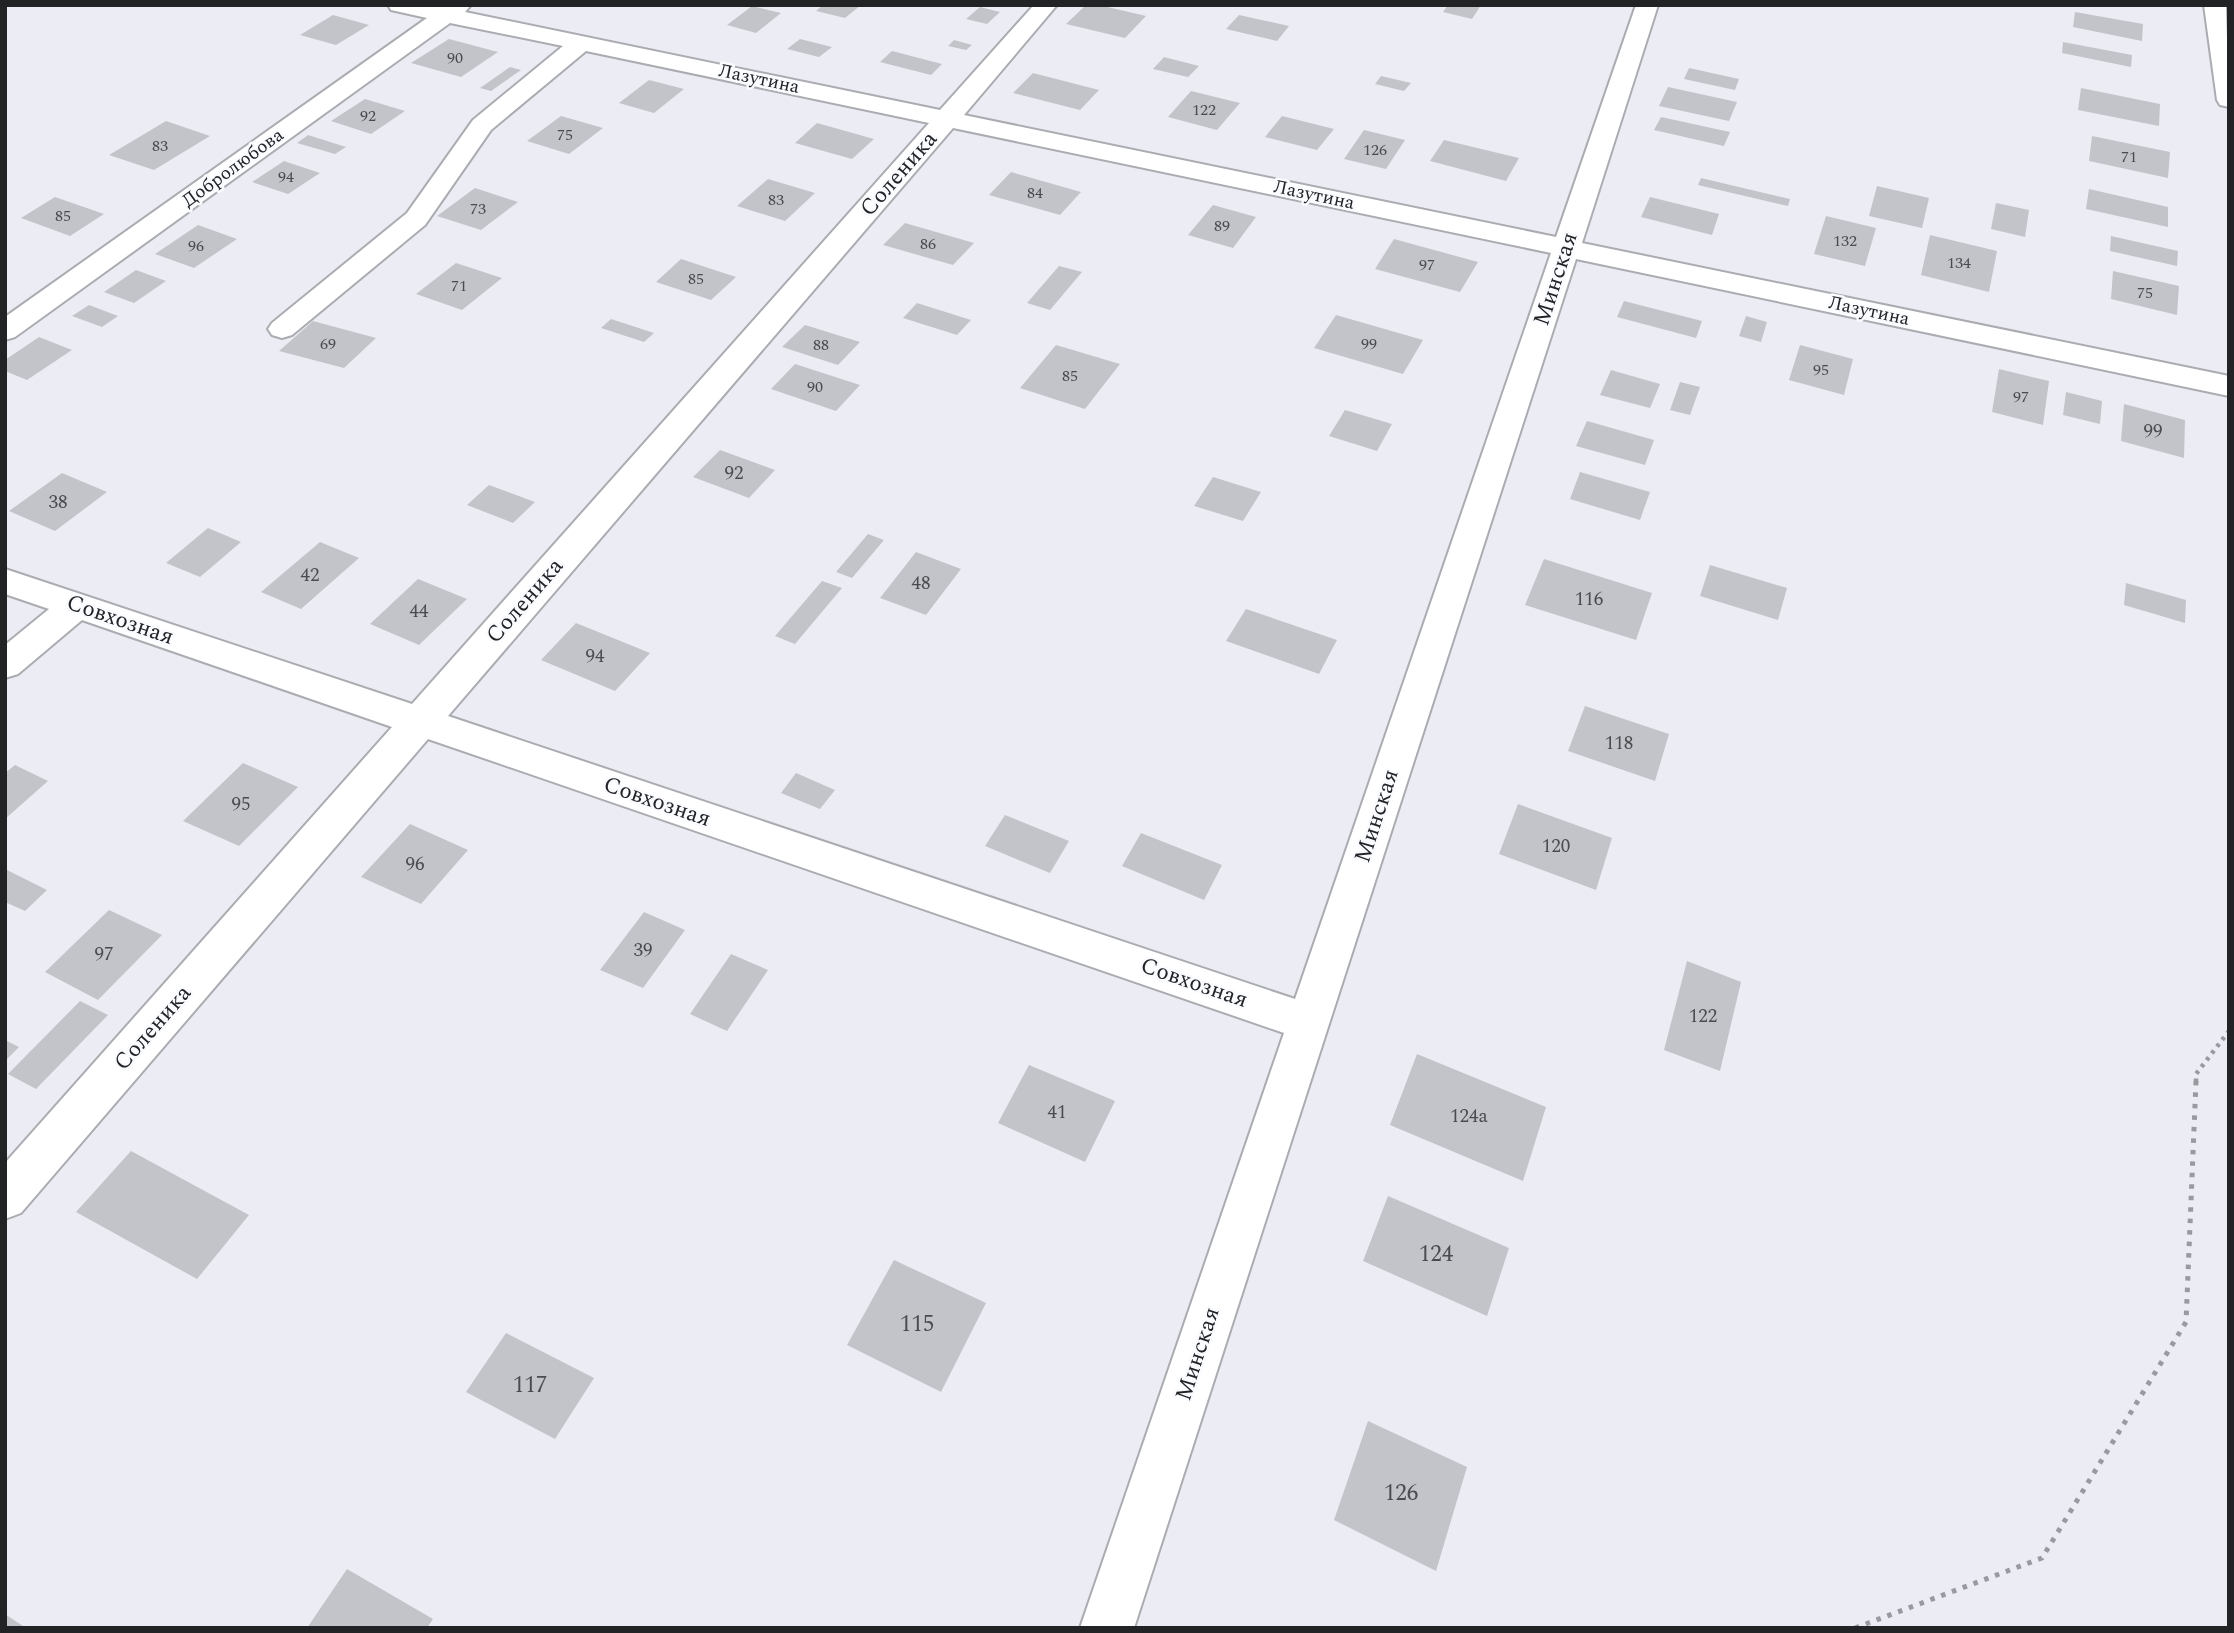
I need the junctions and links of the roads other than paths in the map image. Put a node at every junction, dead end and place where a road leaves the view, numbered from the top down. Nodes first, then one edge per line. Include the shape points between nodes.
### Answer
1 (399, 5) edge
2 (1046, 5) edge
3 (1647, 5) edge
4 (2215, 5) edge
5 (454, 9) edge
6 (582, 43) junction
7 (2229, 100) edge
8 (948, 118) junction
9 (1566, 247) junction
10 (282, 329) dead end
11 (5, 331) edge
12 (2229, 386) edge
13 (5, 581) edge
14 (77, 605) junction
15 (5, 666) edge
16 (420, 722) junction
17 (1308, 1022) junction
18 (5, 1197) edge
19 (1107, 1628) edge

1 - 5 street, Лазутина
2 - 8 street, Соленика
3 - 9 street, Минская
4 - 7 street
5 - 6 street, Лазутина
5 - 11 street, Добролюбова
6 - 8 street, Лазутина
6 - 10 street via 482,125 416,219
8 - 9 street, Лазутина
8 - 16 street, Соленика
9 - 12 street, Лазутина
9 - 17 street, Минская
13 - 14 street, Совхозная
14 - 15 street
14 - 16 street, Совхозная
16 - 17 street, Совхозная
16 - 18 street, Соленика
17 - 19 street, Минская

